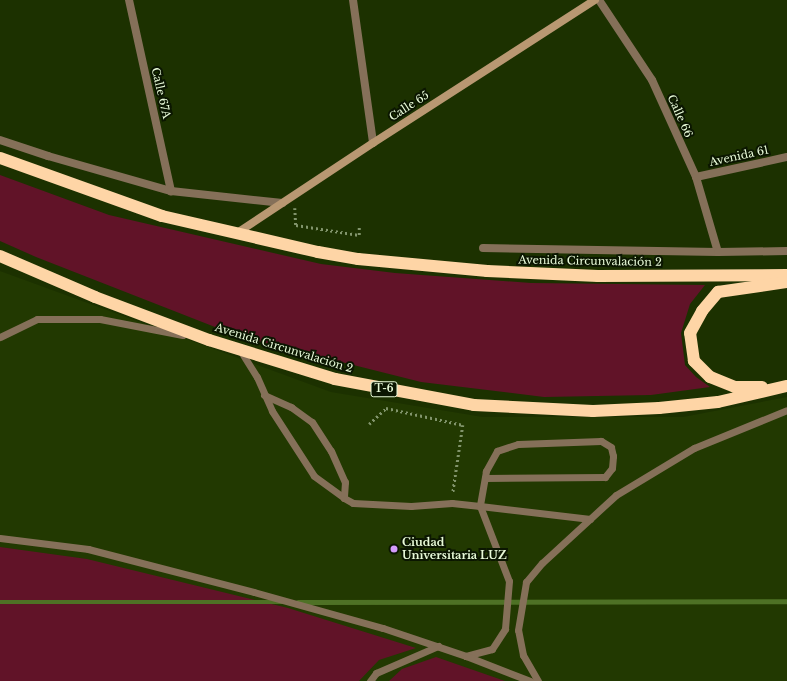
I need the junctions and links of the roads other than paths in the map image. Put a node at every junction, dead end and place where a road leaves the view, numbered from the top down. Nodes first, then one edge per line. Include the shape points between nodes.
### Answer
1 (129, 0) edge
2 (353, 0) edge
3 (596, 0) edge
4 (599, 0) edge
5 (0, 140) edge
6 (372, 143) junction
7 (787, 157) edge
8 (0, 158) edge
9 (696, 177) junction
10 (171, 191) junction
11 (282, 203) junction
12 (237, 233) junction
13 (483, 248) dead end
14 (787, 251) edge
15 (718, 252) junction
16 (0, 256) edge
17 (787, 275) edge
18 (787, 282) edge
19 (0, 337) edge
20 (209, 340) junction
21 (240, 350) junction
22 (786, 386) edge
23 (264, 395) junction
24 (787, 410) edge
25 (485, 478) junction
26 (344, 498) junction
27 (480, 506) junction
28 (590, 519) junction
29 (0, 538) edge
30 (438, 646) junction
31 (466, 656) junction
32 (370, 681) edge
33 (530, 681) edge
34 (538, 681) edge

1 - 10 street, Calle 67A
2 - 6 street
3 - 6 street, Calle 65
4 - 9 street, Calle 66 via 652,80
5 - 10 street
6 - 11 street, Calle 65
7 - 9 street, Avenida 61
8 - 12 highway, Avenida Circunvalación 2 via 162,216
9 - 15 street, Calle 66
10 - 11 street
11 - 12 street, Calle 65
12 - 17 highway, Avenida Circunvalación 2 via 351,258 488,271 598,276
13 - 15 street
14 - 15 street
16 - 20 highway, Avenida Circunvalación 2 / T-6 via 95,297
18 - 22 highway, T-6 via 718,292 702,311 690,333 694,361 710,377 735,387
19 - 20 lane via 37,319 100,319
20 - 21 highway, Avenida Circunvalación 2 / T-6
21 - 22 highway, Avenida Circunvalación 2 / T-6 via 336,379 404,394 481,406 593,411 659,408 718,402
21 - 23 lane via 257,377
23 - 26 lane via 314,476
23 - 26 lane via 291,407 312,422 331,451 345,482
24 - 28 lane via 694,448 616,495
25 - 25 lane via 604,476 612,468 613,456 611,447 600,442 518,444 497,451
25 - 27 lane
26 - 27 lane via 352,503
27 - 28 lane
27 - 31 lane via 509,581 505,629 492,649
28 - 34 lane via 542,563 526,582 518,630 523,655
29 - 30 lane via 88,549 270,596
30 - 31 lane
30 - 32 lane via 376,673
31 - 33 lane

